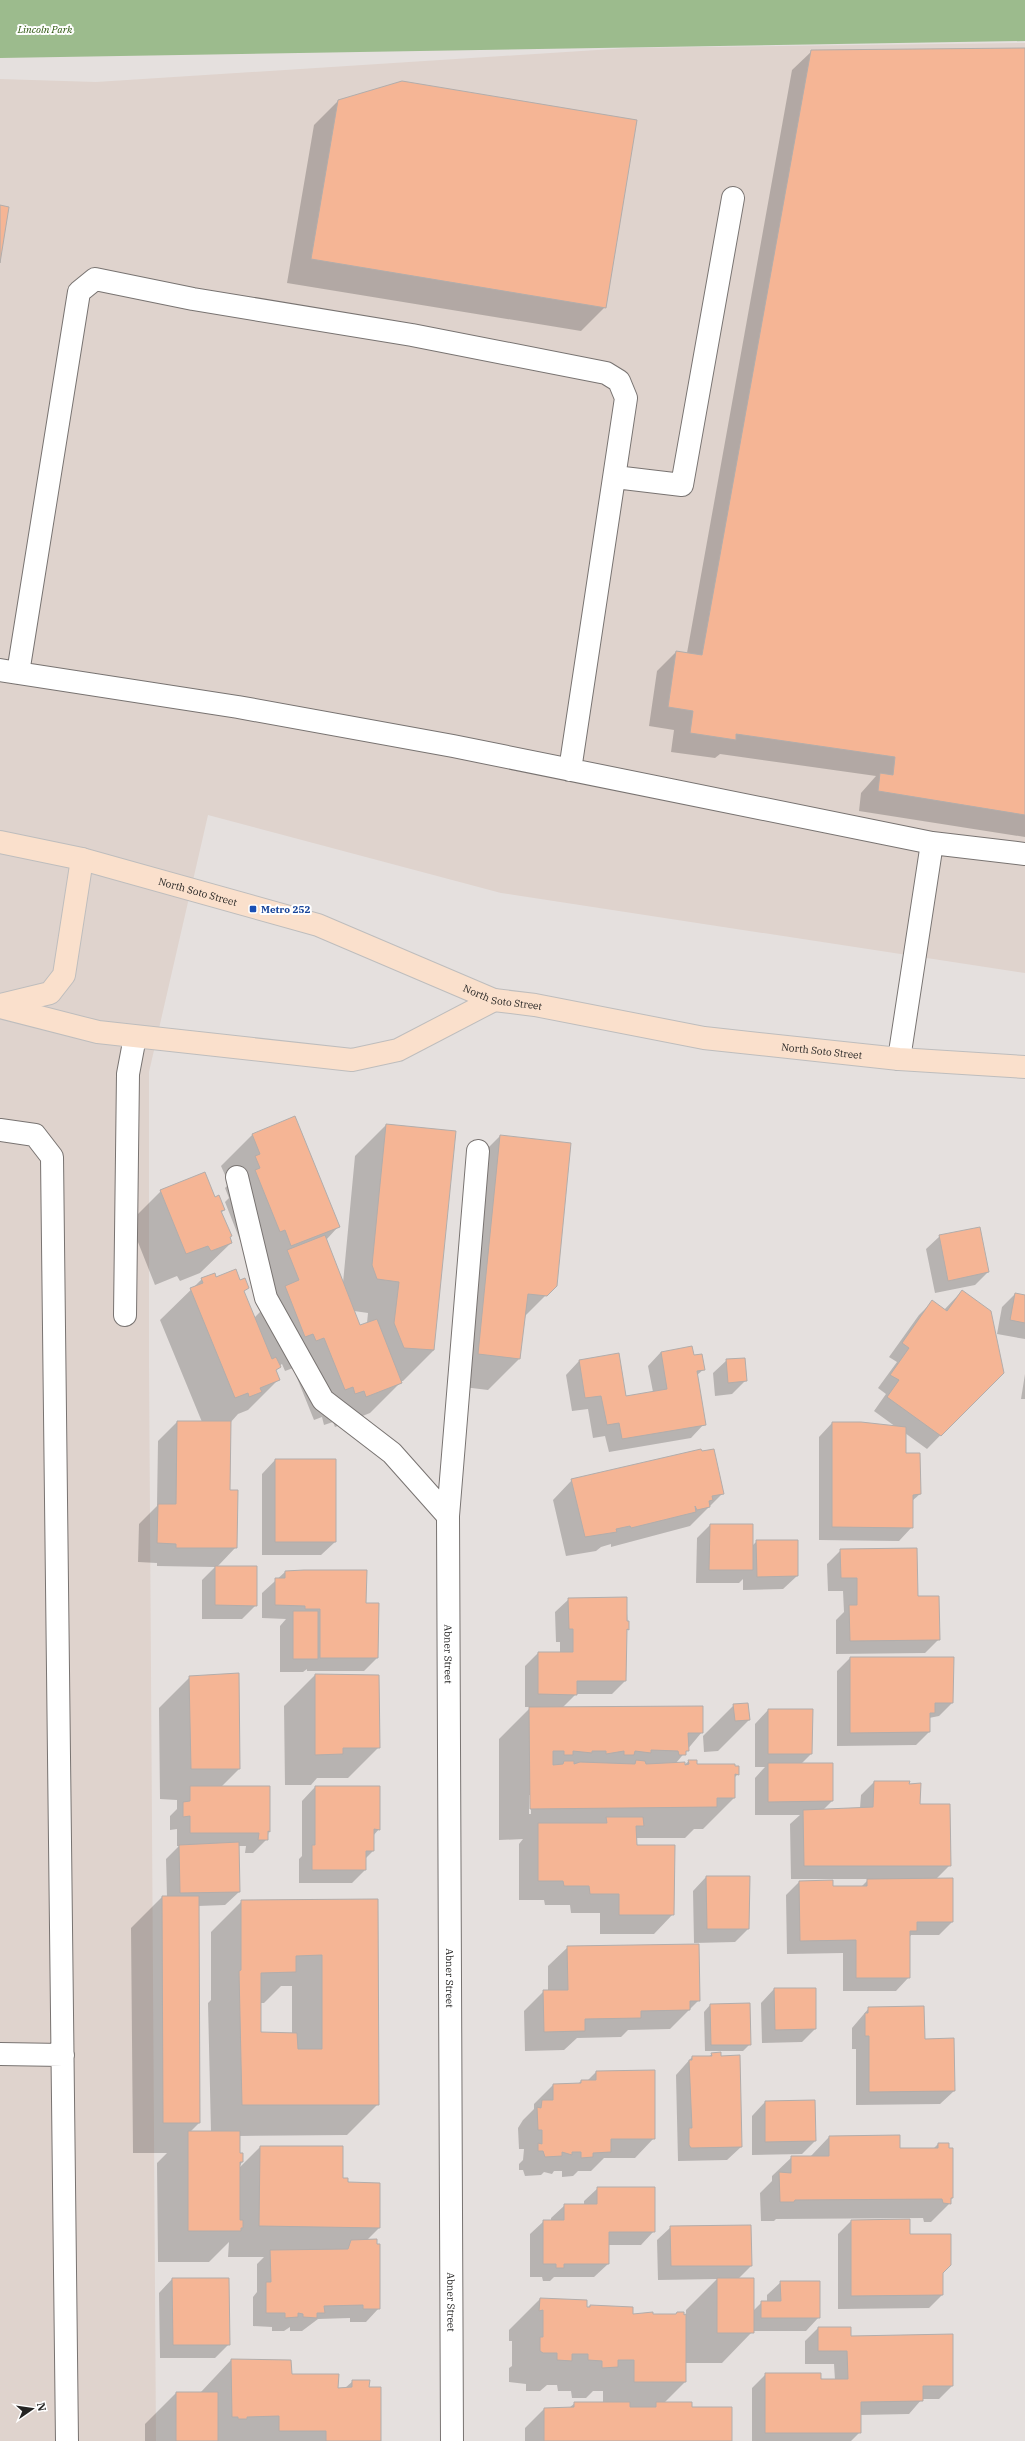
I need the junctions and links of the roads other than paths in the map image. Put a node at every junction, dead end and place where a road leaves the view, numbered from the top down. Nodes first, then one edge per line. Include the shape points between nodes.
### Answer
1 (733, 198) dead end
2 (615, 476) junction
3 (9, 671) edge
4 (570, 770) junction
5 (0, 842) edge
6 (932, 843) junction
7 (1025, 854) edge
8 (82, 859) junction
9 (494, 1000) junction
10 (0, 1006) edge
11 (135, 1036) junction
12 (899, 1059) junction
13 (1025, 1067) edge
14 (0, 1130) edge
15 (478, 1151) dead end
16 (237, 1177) dead end
17 (125, 1315) dead end
18 (448, 1516) junction
19 (0, 2054) edge
20 (63, 2055) junction
21 (67, 2441) edge
22 (452, 2441) edge

1 - 2 street via 682,485
2 - 3 street via 626,398 619,381 606,373 412,335 193,299 95,279 79,292
2 - 4 street
3 - 4 street via 268,712
4 - 6 street
5 - 8 main road, North Soto Street
6 - 7 street
6 - 12 street
8 - 9 main road, North Soto Street via 318,925
8 - 10 main road via 64,975 50,993
9 - 11 main road via 398,1050 352,1060
9 - 12 main road, North Soto Street via 535,1005 704,1038
10 - 11 main road via 98,1032
11 - 17 street via 128,1074
12 - 13 main road, North Soto Street
14 - 20 street via 35,1135 52,1157
15 - 18 street, Abner Street
16 - 18 street via 266,1298 323,1400 392,1453
18 - 22 street, Abner Street
19 - 20 street
20 - 21 street

